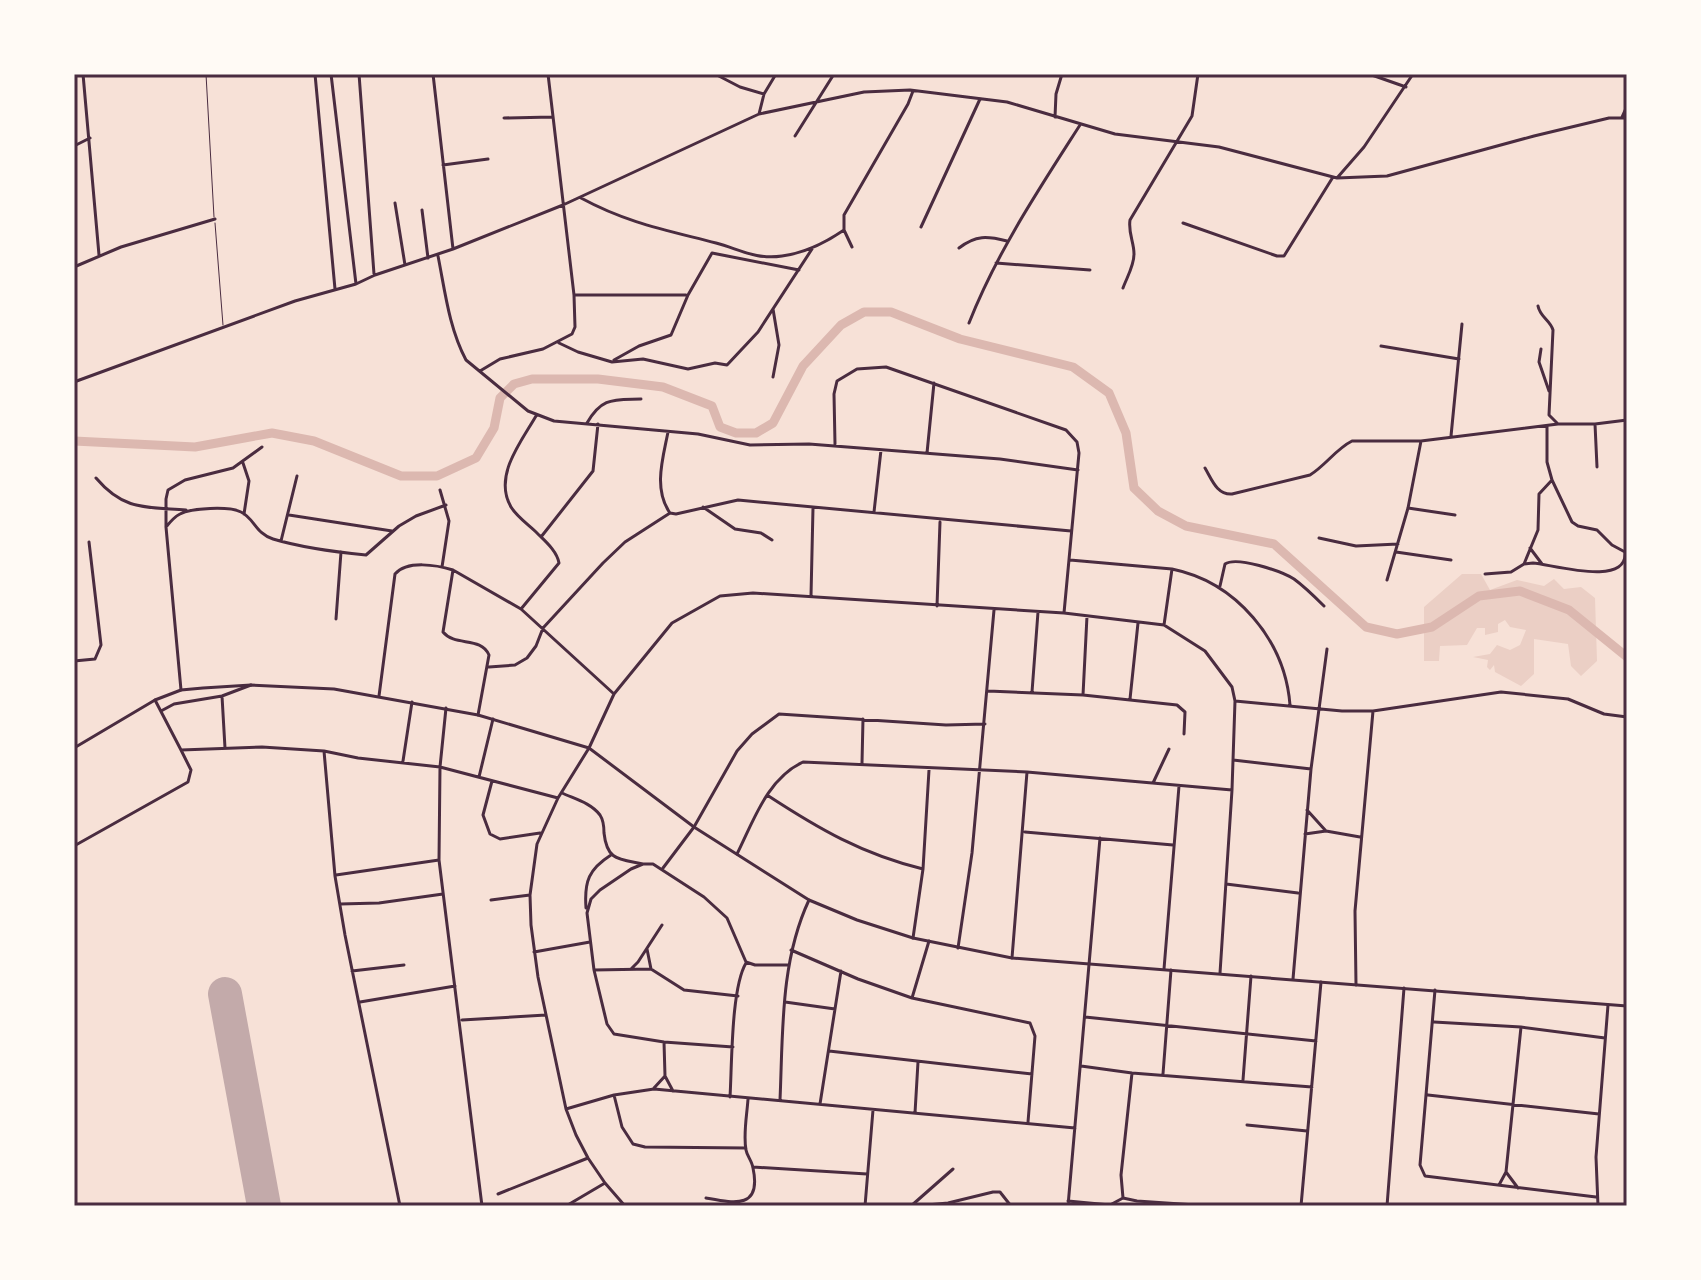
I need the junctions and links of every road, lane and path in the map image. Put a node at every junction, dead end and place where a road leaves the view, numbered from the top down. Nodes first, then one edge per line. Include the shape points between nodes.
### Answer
1 (83, 74) edge
2 (206, 74) edge
3 (315, 74) edge
4 (331, 74) edge
5 (359, 74) edge
6 (433, 74) edge
7 (548, 74) edge
8 (715, 74) edge
9 (776, 74) edge
10 (834, 74) edge
11 (1062, 74) edge
12 (1198, 74) edge
13 (1369, 74) edge
14 (1413, 74) edge
15 (1406, 87) junction
16 (913, 91) junction
17 (764, 94) junction
18 (980, 99) junction
19 (815, 102) junction
20 (1627, 106) edge
21 (759, 114) junction
22 (552, 117) junction
23 (1055, 117) junction
24 (504, 118) dead end
25 (1624, 118) edge
26 (1080, 125) junction
27 (795, 136) dead end
28 (90, 138) junction
29 (1177, 142) junction
30 (74, 146) edge
31 (488, 159) dead end
32 (443, 165) junction
33 (1335, 177) junction
34 (580, 197) junction
35 (395, 203) dead end
36 (563, 205) junction
37 (422, 210) dead end
38 (215, 219) junction
39 (1183, 223) dead end
40 (921, 227) dead end
41 (844, 230) junction
42 (1007, 241) junction
43 (852, 247) dead end
44 (959, 248) dead end
45 (453, 249) junction
46 (812, 249) junction
47 (438, 254) junction
48 (99, 255) junction
49 (428, 258) junction
50 (996, 263) junction
51 (405, 265) junction
52 (74, 267) edge
53 (799, 270) junction
54 (1090, 270) dead end
55 (375, 275) junction
56 (356, 284) junction
57 (1123, 288) dead end
58 (335, 290) junction
59 (574, 295) junction
60 (688, 295) junction
61 (1538, 306) dead end
62 (773, 309) junction
63 (969, 323) dead end
64 (1462, 324) dead end
65 (223, 328) junction
66 (559, 343) junction
67 (1381, 346) dead end
68 (1541, 349) dead end
69 (1459, 359) junction
70 (612, 362) junction
71 (480, 371) junction
72 (773, 377) dead end
73 (74, 382) edge
74 (934, 383) junction
75 (1550, 394) junction
76 (641, 399) dead end
77 (536, 416) junction
78 (1627, 420) edge
79 (587, 423) junction
80 (598, 424) junction
81 (1558, 424) junction
82 (1595, 424) junction
83 (1547, 426) junction
84 (668, 431) junction
85 (1451, 436) junction
86 (1421, 441) junction
87 (835, 446) junction
88 (262, 447) dead end
89 (881, 450) junction
90 (927, 453) junction
91 (243, 463) junction
92 (1597, 467) dead end
93 (1205, 468) dead end
94 (1078, 470) junction
95 (297, 476) dead end
96 (96, 478) dead end
97 (1552, 480) junction
98 (440, 490) dead end
99 (446, 505) junction
100 (703, 507) junction
101 (813, 508) junction
102 (1408, 508) junction
103 (166, 509) junction
104 (190, 510) junction
105 (874, 512) junction
106 (670, 513) junction
107 (244, 514) junction
108 (289, 515) junction
109 (1455, 515) dead end
110 (940, 520) junction
111 (166, 527) junction
112 (394, 531) junction
113 (1071, 531) junction
114 (541, 537) junction
115 (1319, 538) dead end
116 (772, 540) dead end
117 (281, 541) junction
118 (89, 542) dead end
119 (1398, 544) junction
120 (1530, 548) junction
121 (341, 552) junction
122 (1396, 552) junction
123 (1068, 560) junction
124 (1451, 560) dead end
125 (1524, 564) junction
126 (1542, 564) junction
127 (442, 567) junction
128 (1172, 569) junction
129 (453, 570) junction
130 (1485, 574) dead end
131 (1387, 580) dead end
132 (1220, 588) junction
133 (811, 596) junction
134 (937, 606) junction
135 (1324, 606) dead end
136 (521, 609) junction
137 (994, 610) junction
138 (1038, 612) junction
139 (1064, 613) junction
140 (1087, 616) junction
141 (336, 619) dead end
142 (1138, 623) junction
143 (1164, 625) junction
144 (543, 628) junction
145 (1327, 649) dead end
146 (74, 661) edge
147 (489, 667) junction
148 (251, 685) junction
149 (181, 690) junction
150 (988, 691) junction
151 (1032, 693) junction
152 (614, 694) junction
153 (1083, 695) junction
154 (222, 696) junction
155 (379, 696) junction
156 (1130, 699) junction
157 (155, 700) junction
158 (1235, 701) junction
159 (412, 702) junction
160 (1290, 705) junction
161 (446, 708) junction
162 (1321, 709) junction
163 (161, 711) junction
164 (1373, 711) junction
165 (478, 715) junction
166 (1627, 717) edge
167 (493, 719) junction
168 (863, 719) junction
169 (985, 724) junction
170 (1184, 734) dead end
171 (74, 748) edge
172 (225, 748) junction
173 (589, 748) junction
174 (1169, 749) dead end
175 (181, 750) junction
176 (324, 751) junction
177 (1233, 760) junction
178 (403, 762) junction
179 (862, 765) junction
180 (440, 767) junction
181 (929, 769) junction
182 (1311, 769) junction
183 (980, 771) junction
184 (1027, 772) junction
185 (479, 777) junction
186 (492, 781) junction
187 (1153, 783) junction
188 (1179, 785) junction
189 (1232, 790) junction
190 (561, 792) junction
191 (767, 795) junction
192 (558, 798) junction
193 (1307, 810) junction
194 (694, 827) junction
195 (1326, 831) junction
196 (1024, 832) junction
197 (540, 833) junction
198 (1305, 834) junction
199 (1360, 837) junction
200 (1100, 838) junction
201 (1173, 845) junction
202 (74, 846) edge
203 (737, 854) junction
204 (611, 855) junction
205 (439, 860) junction
206 (643, 864) junction
207 (663, 868) junction
208 (923, 869) junction
209 (335, 876) junction
210 (1226, 884) junction
211 (443, 894) junction
212 (1300, 894) junction
213 (530, 895) junction
214 (491, 900) dead end
215 (809, 900) junction
216 (340, 904) junction
217 (587, 913) junction
218 (662, 925) dead end
219 (913, 938) junction
220 (929, 941) junction
221 (590, 942) junction
222 (958, 948) junction
223 (647, 949) junction
224 (791, 950) junction
225 (534, 952) junction
226 (1012, 958) junction
227 (746, 962) junction
228 (1091, 964) junction
229 (404, 965) dead end
230 (788, 965) junction
231 (632, 968) junction
232 (651, 969) junction
233 (1164, 969) junction
234 (594, 970) junction
235 (1171, 970) junction
236 (352, 971) junction
237 (841, 971) junction
238 (1220, 973) junction
239 (1251, 976) junction
240 (1293, 979) junction
241 (1321, 982) junction
242 (1356, 985) junction
243 (455, 986) junction
244 (1404, 988) junction
245 (1435, 990) junction
246 (738, 996) junction
247 (912, 998) junction
248 (359, 1002) junction
249 (785, 1002) junction
250 (1608, 1005) junction
251 (1627, 1006) edge
252 (835, 1009) junction
253 (546, 1015) junction
254 (1085, 1017) junction
255 (460, 1020) junction
256 (1432, 1022) junction
257 (1167, 1026) junction
258 (1521, 1027) junction
259 (1247, 1034) junction
260 (1605, 1038) junction
261 (1316, 1041) junction
262 (664, 1042) junction
263 (733, 1047) junction
264 (829, 1051) junction
265 (918, 1062) junction
266 (1081, 1066) junction
267 (1132, 1073) junction
268 (1032, 1074) junction
269 (1163, 1075) junction
270 (665, 1076) junction
271 (1243, 1082) junction
272 (1312, 1087) junction
273 (654, 1089) junction
274 (673, 1091) junction
275 (614, 1095) junction
276 (1426, 1095) junction
277 (730, 1097) junction
278 (748, 1099) junction
279 (780, 1101) junction
280 (820, 1104) junction
281 (1514, 1105) junction
282 (566, 1109) junction
283 (873, 1109) junction
284 (915, 1113) junction
285 (1599, 1114) junction
286 (1028, 1122) junction
287 (1247, 1125) dead end
288 (1075, 1128) junction
289 (1307, 1131) junction
290 (746, 1148) junction
291 (588, 1158) junction
292 (753, 1167) junction
293 (953, 1169) dead end
294 (1506, 1172) junction
295 (867, 1174) junction
296 (605, 1183) junction
297 (1499, 1186) junction
298 (1518, 1188) junction
299 (498, 1194) dead end
300 (1596, 1197) junction
301 (706, 1198) dead end
302 (1123, 1198) junction
303 (1068, 1203) edge
304 (400, 1206) edge
305 (482, 1206) edge
306 (566, 1206) edge
307 (625, 1206) edge
308 (865, 1206) edge
309 (911, 1206) edge
310 (917, 1206) edge
311 (1011, 1206) edge
312 (1199, 1206) edge
313 (1210, 1206) edge
314 (1301, 1206) edge
315 (1387, 1206) edge
316 (1598, 1206) edge

1 - 28 street
2 - 38 lane
3 - 58 street
4 - 56 street
5 - 55 street
6 - 32 street
7 - 22 street
8 - 17 street
9 - 17 street
10 - 19 street
11 - 23 street
12 - 29 street via 1192,116
13 - 15 street
14 - 15 street
15 - 33 street via 1364,147
16 - 18 street
16 - 19 street via 864,92
16 - 41 street via 844,215
17 - 21 street
18 - 23 street
18 - 40 street
19 - 21 street
19 - 27 street
20 - 25 street
21 - 34 street
22 - 24 street
22 - 36 street
23 - 26 street
25 - 33 street via 1387,176
26 - 29 street
26 - 42 street
28 - 30 street
28 - 48 street
29 - 33 street via 1246,153
29 - 57 street via 1130,220 1133,262
31 - 32 street
32 - 45 street
33 - 39 street via 1284,256
34 - 36 street
34 - 46 street via 613,215 741,254 780,257
35 - 51 street
36 - 45 street
36 - 59 street
37 - 49 street
38 - 48 street
38 - 65 lane
41 - 43 street
41 - 46 street
42 - 44 street via 980,236
42 - 50 street
45 - 47 street
46 - 53 street
47 - 49 street
47 - 71 street via 459,347
48 - 52 street
49 - 51 street
50 - 54 street
50 - 63 street
51 - 55 street
53 - 60 street via 712,253
53 - 62 street
55 - 56 street
56 - 58 street
58 - 65 street
59 - 60 street
59 - 66 street via 575,327
60 - 70 street via 671,335
61 - 75 street via 1553,330
62 - 70 street via 727,365 688,369 643,359
62 - 72 street via 779,345
64 - 69 street
65 - 73 street
66 - 70 street
66 - 71 street via 500,359
67 - 69 street
68 - 75 street via 1539,362
69 - 85 street
71 - 77 street
74 - 87 street via 886,367 844,375 834,394
74 - 90 street
74 - 94 street via 1066,430 1077,442
75 - 81 street via 1549,415
76 - 79 street via 605,402
77 - 79 street
77 - 114 street via 506,472 504,486 512,509
78 - 82 street
79 - 80 street
80 - 84 street
80 - 114 street via 593,471
81 - 82 street
81 - 83 street
82 - 92 street
83 - 85 street
83 - 97 street
84 - 87 street via 750,445
84 - 106 street via 660,484
85 - 86 street
86 - 93 street via 1352,441 1310,475 1232,494 1219,491
86 - 102 street
87 - 89 street
88 - 91 street
89 - 90 street
89 - 105 street
90 - 94 street
91 - 103 street via 172,486
91 - 107 street via 249,481
94 - 113 street
95 - 108 street
96 - 103 street via 110,495 131,505
97 - 120 street via 1539,494 1538,530
97 - 126 street via 1572,522 1602,533 1626,558 1607,571
98 - 99 street
99 - 112 street
99 - 127 street via 449,521
100 - 101 street via 738,500
100 - 106 street
100 - 116 street via 735,529
101 - 105 street
101 - 133 street
102 - 109 street
102 - 119 street
103 - 104 street
103 - 111 street
104 - 107 street
104 - 111 street
105 - 110 street
106 - 144 street via 625,542
107 - 117 street via 263,535
108 - 112 street
108 - 117 street
110 - 113 street
110 - 134 street
111 - 149 street
112 - 121 street via 366,555
113 - 123 street
114 - 136 street via 559,563
115 - 119 street via 1356,546
117 - 121 street
118 - 146 street via 101,645 95,659
119 - 122 street
120 - 125 street
120 - 126 street
121 - 141 street
122 - 124 street
122 - 131 street
123 - 128 street
123 - 139 street
125 - 126 street
125 - 130 street via 1511,572
127 - 129 street
127 - 155 street via 409,566 395,574
128 - 132 street
128 - 143 street
129 - 136 street
129 - 147 street via 443,632 487,650
132 - 135 street via 1225,564 1243,561 1288,576
132 - 160 street via 1246,608 1274,649
133 - 134 street
133 - 152 street via 735,594 704,604 672,623
134 - 137 street
136 - 144 street
137 - 138 street
137 - 150 street
138 - 139 street
138 - 151 street
139 - 140 street
140 - 142 street
140 - 153 street
142 - 143 street
142 - 156 street
143 - 158 street via 1205,651 1226,678
144 - 147 street via 527,658 515,665
144 - 152 street
145 - 162 street
147 - 165 street
148 - 149 street
148 - 154 street
148 - 155 street
149 - 157 street
150 - 151 street
150 - 169 street
151 - 153 street
152 - 173 street
153 - 156 street
154 - 163 street
154 - 172 street
155 - 159 street
156 - 170 street via 1182,708
157 - 163 street
157 - 171 street
158 - 160 street
158 - 177 street
159 - 161 street
159 - 178 street
160 - 162 street
161 - 165 street
161 - 180 street
162 - 164 street
162 - 182 street
163 - 175 street
164 - 166 street via 1501,692 1560,697
164 - 199 street
165 - 167 street
167 - 173 street
167 - 185 street
168 - 169 street
168 - 179 street
168 - 194 street via 779,714 737,751
169 - 183 street
172 - 175 street
172 - 176 street
173 - 190 street
173 - 194 street
174 - 187 street
175 - 202 street via 191,770 188,782
176 - 178 street
176 - 209 street
177 - 182 street
177 - 189 street
178 - 180 street
179 - 181 street
179 - 191 street via 803,762 787,770
180 - 185 street
180 - 205 street
181 - 183 street
181 - 208 street
182 - 193 street
183 - 184 street
183 - 222 street
184 - 187 street
184 - 196 street
185 - 186 street
186 - 192 street
186 - 197 street via 483,815 490,834 500,839
187 - 188 street
188 - 189 street
188 - 201 street
189 - 210 street
190 - 192 street
190 - 204 street via 591,805 600,815
191 - 203 street
191 - 208 street via 858,849
192 - 197 street
193 - 195 street
193 - 198 street
194 - 203 street
194 - 207 street
195 - 198 street
195 - 199 street
196 - 200 street
196 - 226 street
197 - 213 street
198 - 212 street
199 - 242 street
200 - 201 street
200 - 228 street
201 - 233 street
203 - 215 street
204 - 206 street
204 - 217 street via 588,875
205 - 209 street
205 - 211 street
206 - 207 street
206 - 217 street via 600,890
207 - 227 street via 727,918
208 - 219 street
209 - 216 street
210 - 212 street
210 - 238 street
211 - 216 street
211 - 243 street
212 - 240 street
213 - 214 street
213 - 225 street
215 - 219 street
215 - 224 street
216 - 236 street
217 - 221 street
218 - 223 street
219 - 220 street
220 - 222 street
220 - 247 street
221 - 225 street
221 - 234 street
222 - 226 street
223 - 231 street
223 - 232 street
224 - 230 street
224 - 237 street
225 - 253 street
226 - 228 street
227 - 230 street
227 - 246 street
228 - 233 street
228 - 254 street
229 - 236 street
230 - 249 street
231 - 232 street
231 - 234 street
232 - 246 street via 684,990
233 - 235 street
234 - 262 street via 614,1034
235 - 238 street
235 - 257 street
236 - 248 street
237 - 247 street
237 - 252 street
238 - 239 street
239 - 240 street
239 - 259 street
240 - 241 street
241 - 242 street
241 - 261 street
242 - 244 street
243 - 248 street
243 - 255 street
244 - 245 street
244 - 315 street
245 - 250 street
245 - 256 street
246 - 263 street
247 - 268 street via 1030,1023 1035,1036
248 - 304 street
249 - 252 street
249 - 279 street
250 - 251 street
250 - 260 street
252 - 264 street
253 - 255 street
253 - 282 street
254 - 257 street
254 - 266 street
255 - 305 street
256 - 258 street
256 - 276 street
257 - 259 street
257 - 269 street
258 - 260 street
258 - 281 street
259 - 261 street
259 - 271 street
260 - 285 street
261 - 272 street
262 - 263 street
262 - 270 street
263 - 277 street
264 - 265 street
264 - 280 street
265 - 268 street
265 - 284 street
266 - 267 street
266 - 288 street
267 - 269 street
267 - 302 street
268 - 286 street
269 - 271 street
270 - 273 street
270 - 274 street
271 - 272 street
272 - 289 street
273 - 274 street
273 - 275 street
274 - 277 street
275 - 282 street
275 - 290 street via 622,1127 633,1144
276 - 281 street
276 - 297 street via 1421,1173
277 - 278 street
278 - 279 street
278 - 290 street
279 - 280 street
280 - 283 street
281 - 285 street
281 - 294 street
282 - 291 street
283 - 284 street
283 - 295 street
284 - 286 street
285 - 300 street
286 - 288 street
287 - 289 street
288 - 303 street
289 - 314 street
290 - 292 street
291 - 296 street
291 - 299 street
292 - 295 street
292 - 301 street via 748,1200
293 - 309 street
294 - 297 street
294 - 298 street
295 - 308 street
296 - 306 street
296 - 307 street
297 - 298 street
298 - 300 street
300 - 316 street
302 - 303 street via 1110,1205
302 - 312 street
310 - 311 street via 993,1192 1000,1192
312 - 313 street

